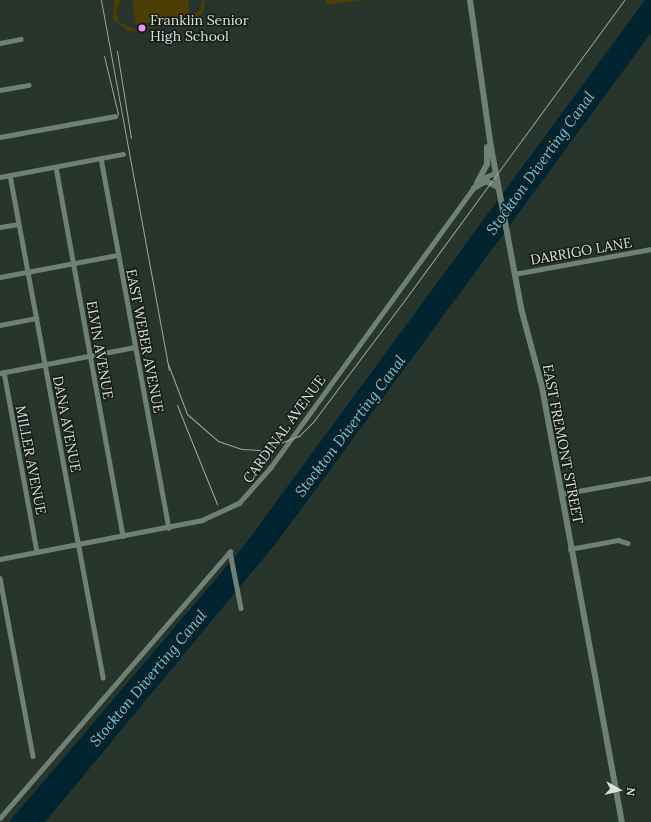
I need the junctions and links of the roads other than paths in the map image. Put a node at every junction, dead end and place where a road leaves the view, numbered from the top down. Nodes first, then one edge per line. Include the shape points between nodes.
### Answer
1 (470, 0) edge
2 (21, 39) dead end
3 (0, 43) edge
4 (29, 84) dead end
5 (0, 90) edge
6 (485, 114) junction
7 (115, 116) dead end
8 (2, 137) edge
9 (123, 154) dead end
10 (101, 158) junction
11 (56, 166) junction
12 (495, 173) junction
13 (10, 175) junction
14 (0, 177) edge
15 (475, 185) junction
16 (498, 189) junction
17 (18, 224) junction
18 (0, 227) edge
19 (651, 250) edge
20 (118, 255) junction
21 (73, 263) junction
22 (28, 272) junction
23 (514, 274) junction
24 (0, 277) edge
25 (36, 318) junction
26 (0, 325) edge
27 (135, 347) junction
28 (89, 356) junction
29 (45, 365) junction
30 (2, 373) edge
31 (651, 478) edge
32 (561, 494) junction
33 (168, 528) junction
34 (123, 536) junction
35 (628, 543) dead end
36 (78, 544) junction
37 (570, 549) junction
38 (37, 552) junction
39 (0, 559) edge
40 (0, 578) edge
41 (241, 608) dead end
42 (103, 677) dead end
43 (33, 756) dead end
44 (0, 818) edge
45 (622, 822) edge

1 - 6 main road, EAST FREMONT STREET
2 - 3 street
4 - 5 street
6 - 12 main road, EAST FREMONT STREET
6 - 15 main road via 488,161
7 - 8 street
9 - 10 street
10 - 11 street
10 - 20 street, EAST WEBER AVENUE
11 - 13 street
11 - 21 street, ELVIN AVENUE
12 - 15 street, CARDINAL AVENUE
12 - 16 main road, EAST FREMONT STREET
13 - 14 street
13 - 17 street, DANA AVENUE
15 - 16 main road via 486,182
15 - 33 street, CARDINAL AVENUE via 250,493 221,514
16 - 23 main road, EAST FREMONT STREET
17 - 18 street
17 - 22 street, DANA AVENUE
19 - 23 street, DARRIGO LANE
20 - 21 street
20 - 27 street, EAST WEBER AVENUE
21 - 22 street
21 - 28 street, ELVIN AVENUE
22 - 24 street
22 - 25 street, DANA AVENUE
23 - 32 main road, EAST FREMONT STREET via 542,387
25 - 26 street
25 - 29 street, DANA AVENUE
27 - 28 street
27 - 33 street, EAST WEBER AVENUE
28 - 29 street
28 - 34 street, ELVIN AVENUE
29 - 30 street
29 - 36 street, DANA AVENUE
30 - 38 street, MILLER AVENUE
31 - 32 street
32 - 37 main road, EAST FREMONT STREET
33 - 34 street, CARDINAL AVENUE
34 - 36 street, CARDINAL AVENUE
35 - 37 street via 618,540
36 - 38 street, CARDINAL AVENUE
36 - 42 street, DANA AVENUE
37 - 45 main road, EAST FREMONT STREET
38 - 39 street, CARDINAL AVENUE
40 - 43 street
41 - 44 street via 230,552

